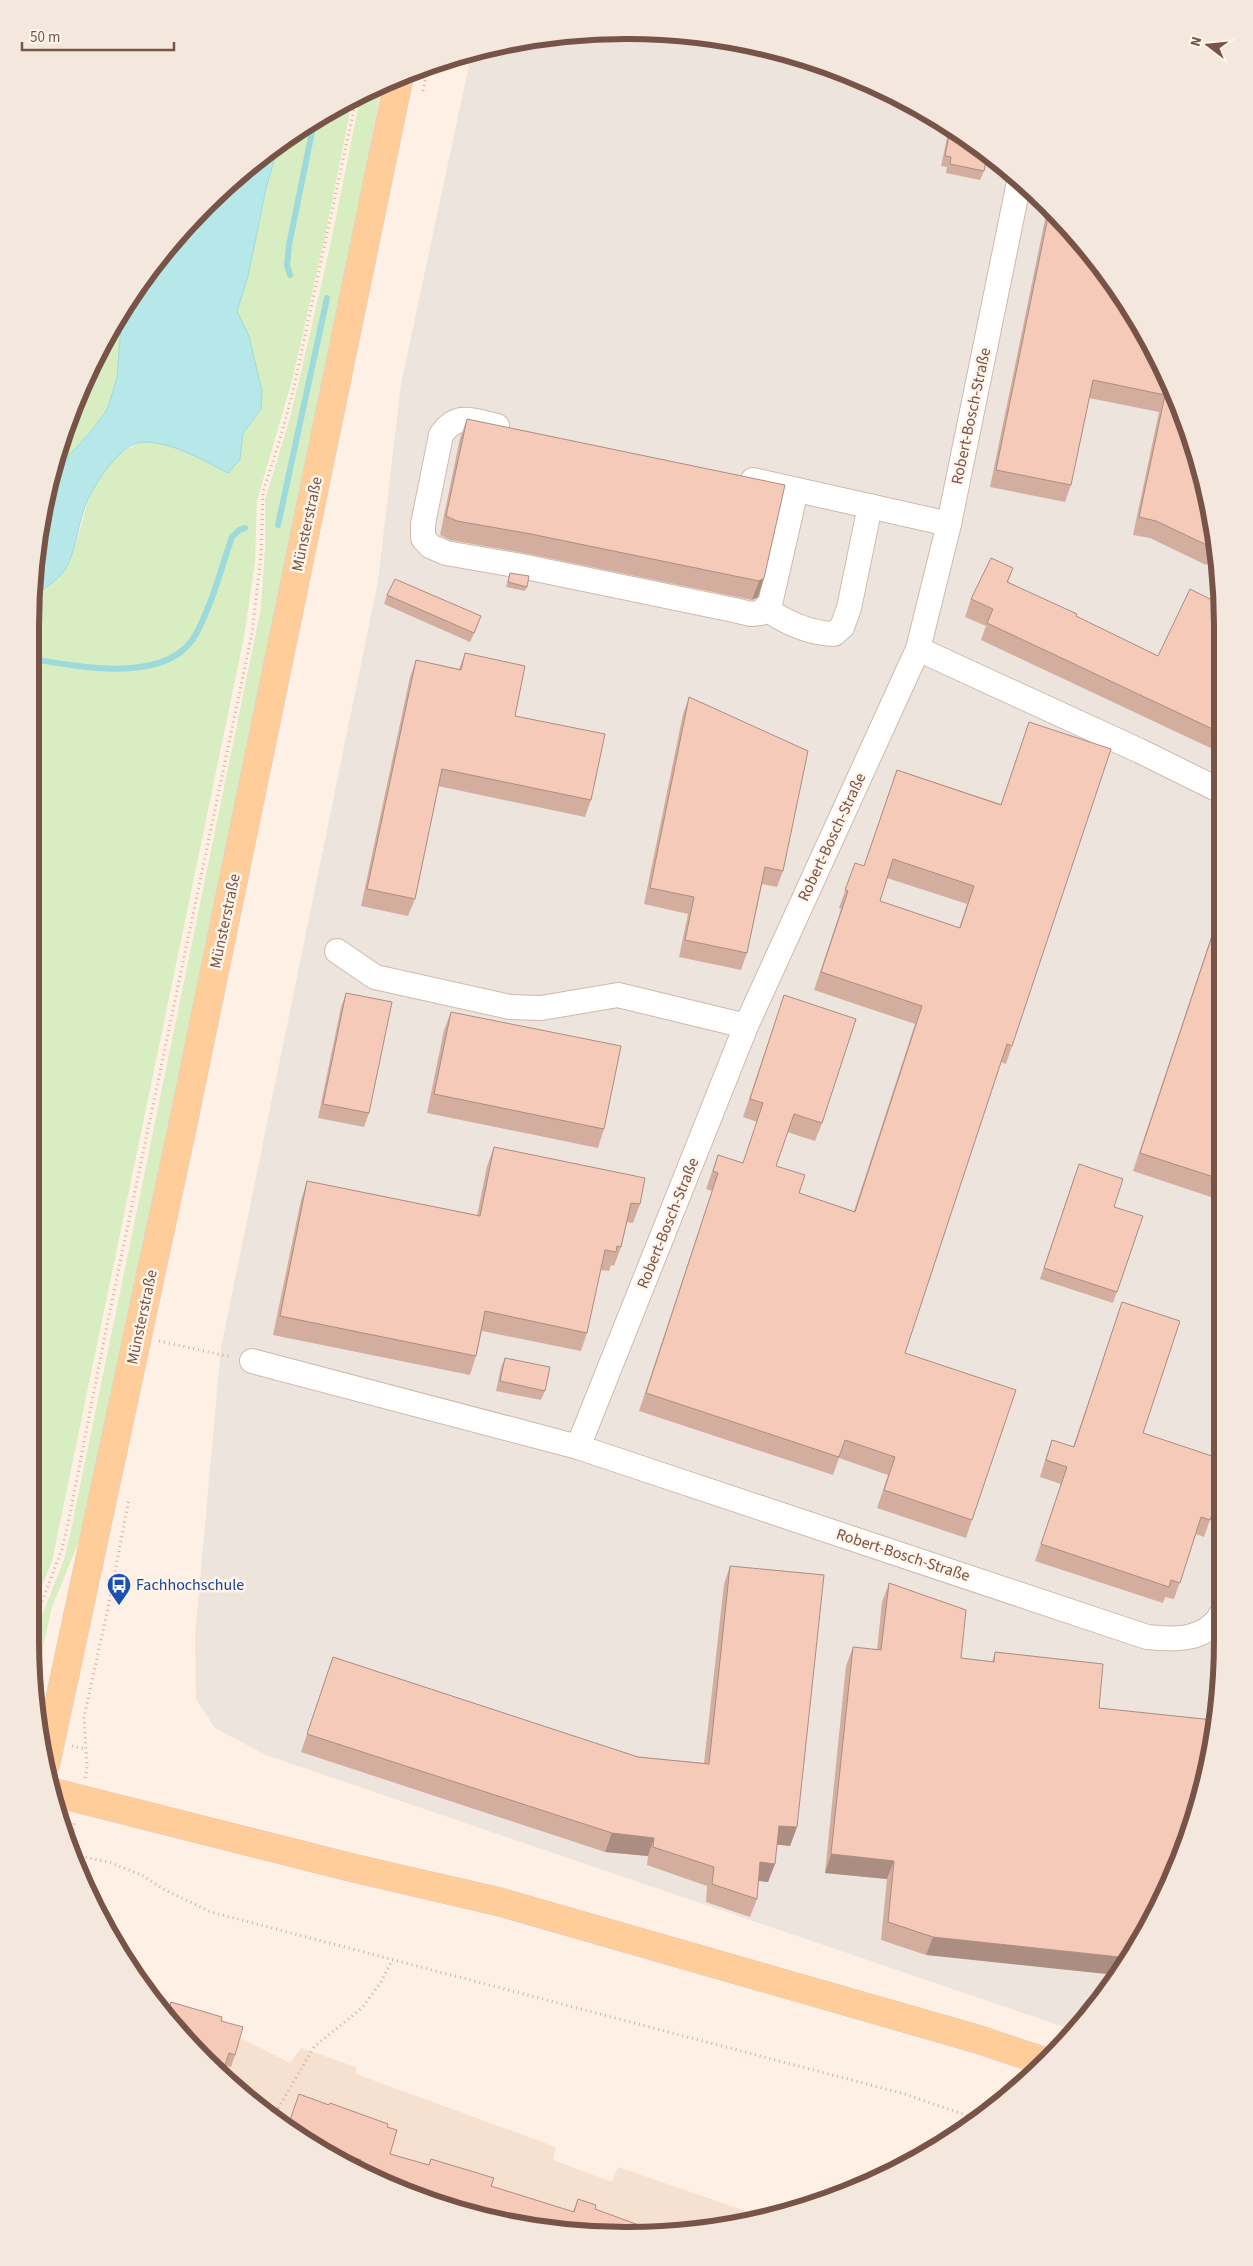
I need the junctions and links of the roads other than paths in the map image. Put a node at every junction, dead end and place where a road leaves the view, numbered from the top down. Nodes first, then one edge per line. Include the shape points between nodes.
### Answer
1 (398, 85) edge
2 (1018, 188) edge
3 (516, 430) edge
4 (728, 474) edge
5 (796, 490) junction
6 (870, 506) junction
7 (949, 524) junction
8 (765, 608) junction
9 (918, 649) junction
10 (1214, 788) edge
11 (337, 951) dead end
12 (746, 1026) junction
13 (252, 1361) road end
14 (578, 1447) junction
15 (1214, 1627) edge
16 (49, 1748) edge
17 (59, 1793) edge
18 (1037, 2059) edge

1 - 16 main road, Münsterstraße
2 - 7 street, Robert-Bosch-Straße
3 - 8 street via 467,420 456,420 448,425 441,435 423,524 423,538 430,546 446,553 751,614 761,613
4 - 5 street
5 - 6 street
5 - 8 street via 770,604
6 - 7 street
6 - 8 street via 849,608 842,627 834,634 816,633 796,626
7 - 9 street, Robert-Bosch-Straße
9 - 10 street
9 - 12 street, Robert-Bosch-Straße
11 - 12 street via 375,977 510,1007 541,1008 618,994
12 - 14 street, Robert-Bosch-Straße
13 - 14 street, Robert-Bosch-Straße
14 - 15 street, Robert-Bosch-Straße via 1147,1636 1174,1640
17 - 18 main road via 500,1902

